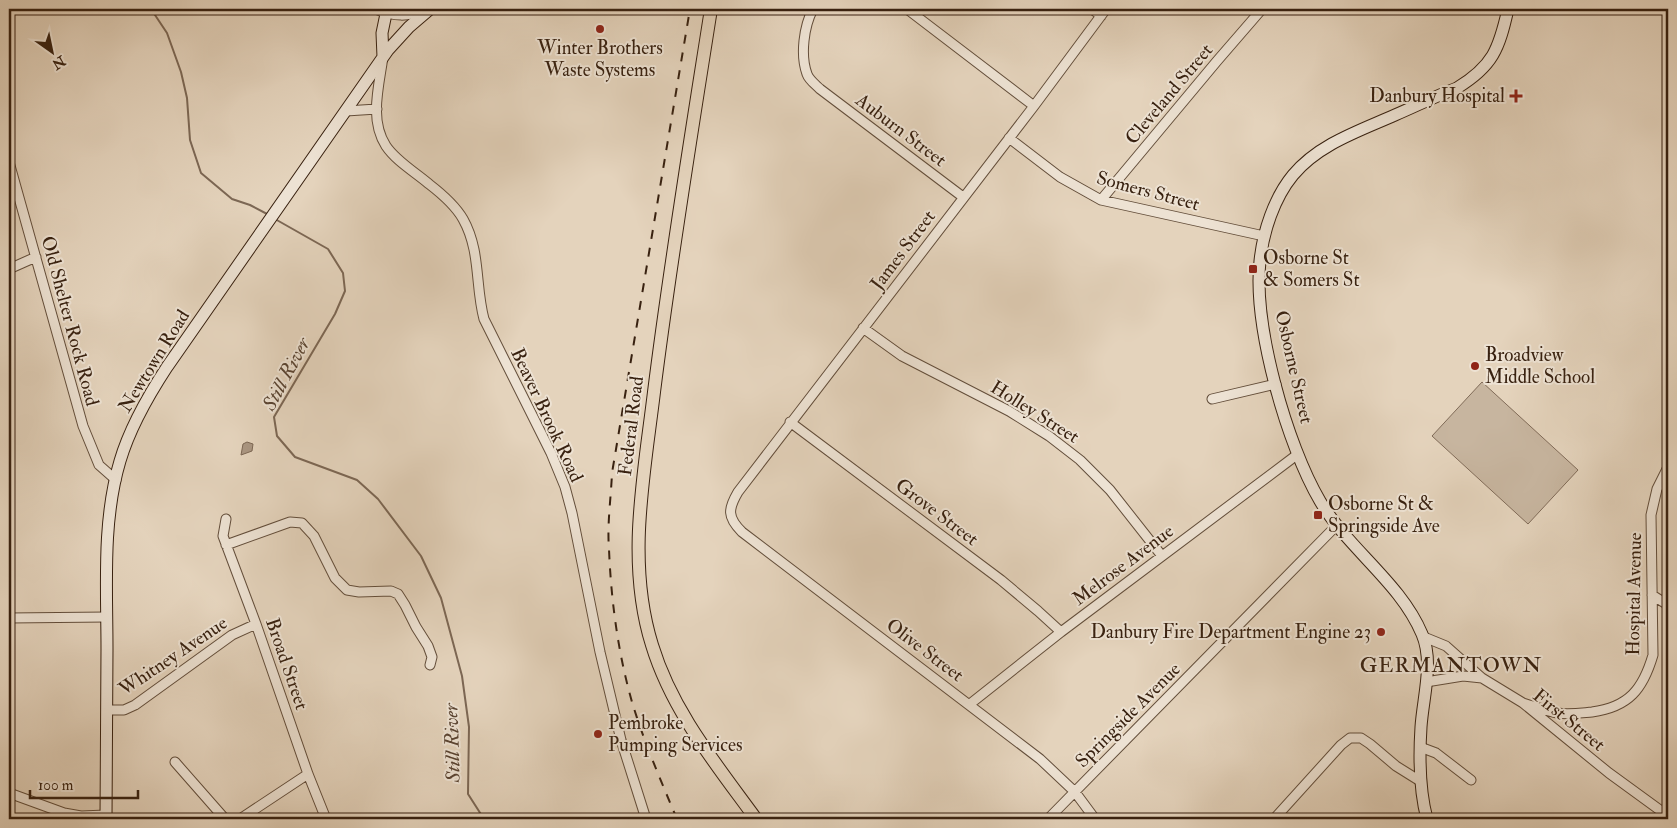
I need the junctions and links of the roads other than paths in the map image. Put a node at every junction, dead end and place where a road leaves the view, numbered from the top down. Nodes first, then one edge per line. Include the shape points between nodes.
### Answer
1 (430, 9) edge
2 (711, 9) edge
3 (813, 9) edge
4 (908, 9) edge
5 (1092, 9) edge
6 (1262, 9) edge
7 (1508, 9) edge
8 (382, 10) edge
9 (1104, 12) edge
10 (383, 57) junction
11 (1034, 106) junction
12 (377, 109) junction
13 (346, 111) junction
14 (1009, 138) junction
15 (9, 162) edge
16 (963, 197) junction
17 (1101, 200) junction
18 (1264, 236) junction
19 (36, 257) junction
20 (9, 269) edge
21 (863, 328) junction
22 (1276, 384) junction
23 (1212, 399) dead end
24 (790, 422) junction
25 (1298, 454) junction
26 (1668, 467) edge
27 (116, 480) junction
28 (730, 513) joint
29 (226, 519) dead end
30 (1336, 526) junction
31 (226, 545) junction
32 (1162, 556) junction
33 (1652, 595) junction
34 (1668, 605) edge
35 (107, 617) junction
36 (9, 618) edge
37 (256, 624) junction
38 (1061, 632) junction
39 (1424, 637) junction
40 (430, 665) dead end
41 (1482, 678) junction
42 (1426, 682) junction
43 (1523, 703) junction
44 (970, 704) junction
45 (108, 710) junction
46 (1420, 747) junction
47 (175, 762) dead end
48 (308, 774) junction
49 (1471, 780) dead end
50 (1420, 781) junction
51 (1075, 792) junction
52 (9, 793) edge
53 (1668, 816) edge
54 (106, 817) edge
55 (225, 819) edge
56 (240, 819) edge
57 (326, 819) edge
58 (646, 819) edge
59 (756, 819) edge
60 (1048, 819) edge
61 (1095, 819) edge
62 (1274, 819) edge
63 (1427, 819) edge

1 - 8 street via 410,16
1 - 10 main road, Newtown Road
2 - 59 main road, Federal Road via 658,358 638,532 638,570 642,607 664,678 681,713
3 - 16 street, Auburn Street via 805,38 804,60 808,76 820,89
4 - 11 street
5 - 9 street
6 - 17 street, Cleveland Street
7 - 18 main road, Osborne Street via 1497,50 1488,65 1457,88 1323,148 1292,176
8 - 10 main road
9 - 11 street, James Street
10 - 12 street, Beaver Brook Road
10 - 13 main road, Newtown Road
11 - 14 street, James Street
12 - 13 street
12 - 58 street, Beaver Brook Road via 376,120 387,148 451,203 470,233 484,319 565,487 600,652
13 - 27 main road, Newtown Road via 147,398 131,430
14 - 16 street, James Street
14 - 17 street, Somers Street via 1060,177
15 - 19 street, Old Shelter Rock Road
16 - 21 street, James Street
17 - 18 street, Somers Street
18 - 22 main road, Osborne Street via 1260,262 1262,321
19 - 20 street
19 - 27 street, Old Shelter Rock Road via 83,426 99,465
21 - 24 street, James Street
21 - 32 street, Holley Street via 902,356 1009,411 1049,436 1080,460 1110,490
22 - 23 street
22 - 25 main road, Osborne Street
24 - 28 street, James Street via 738,492
24 - 38 street, Grove Street via 1001,580
25 - 30 main road, Osborne Street
25 - 32 street, Melrose Avenue
26 - 33 street, Hospital Avenue via 1657,489 1651,515
27 - 35 main road, Newtown Road via 109,516
28 - 44 street, Olive Street via 742,532
29 - 31 street, Broad Street via 223,530
30 - 39 main road, Osborne Street via 1406,604
30 - 51 street, Springside Avenue
31 - 37 street, Broad Street
31 - 40 street via 290,522 302,523 314,536 335,578 348,590 392,591 398,594 428,646 432,657
32 - 38 street, Melrose Avenue
33 - 34 street
33 - 43 street, Hospital Avenue via 1653,655 1649,669 1632,697 1604,710 1576,714 1557,713
35 - 36 street
35 - 45 main road, Newtown Road
37 - 45 street, Whitney Avenue via 232,634 135,705 124,710
37 - 48 street, Broad Street
38 - 44 street, Melrose Avenue
39 - 41 street, First Street via 1446,646
39 - 42 main road, Osborne Street via 1428,662
41 - 42 street via 1464,676
41 - 43 street, First Street
42 - 46 main road, Osborne Street
43 - 53 street, First Street
44 - 51 street, Olive Street via 1040,759
45 - 54 main road, Newtown Road
46 - 49 street via 1436,753
46 - 50 main road, Osborne Street
47 - 55 street
48 - 56 street
48 - 57 street, Broad Street
50 - 62 street via 1361,738 1350,738
50 - 63 main road, Osborne Street
51 - 60 street, Springside Avenue
51 - 61 street, Olive Street
52 - 54 street via 64,814

